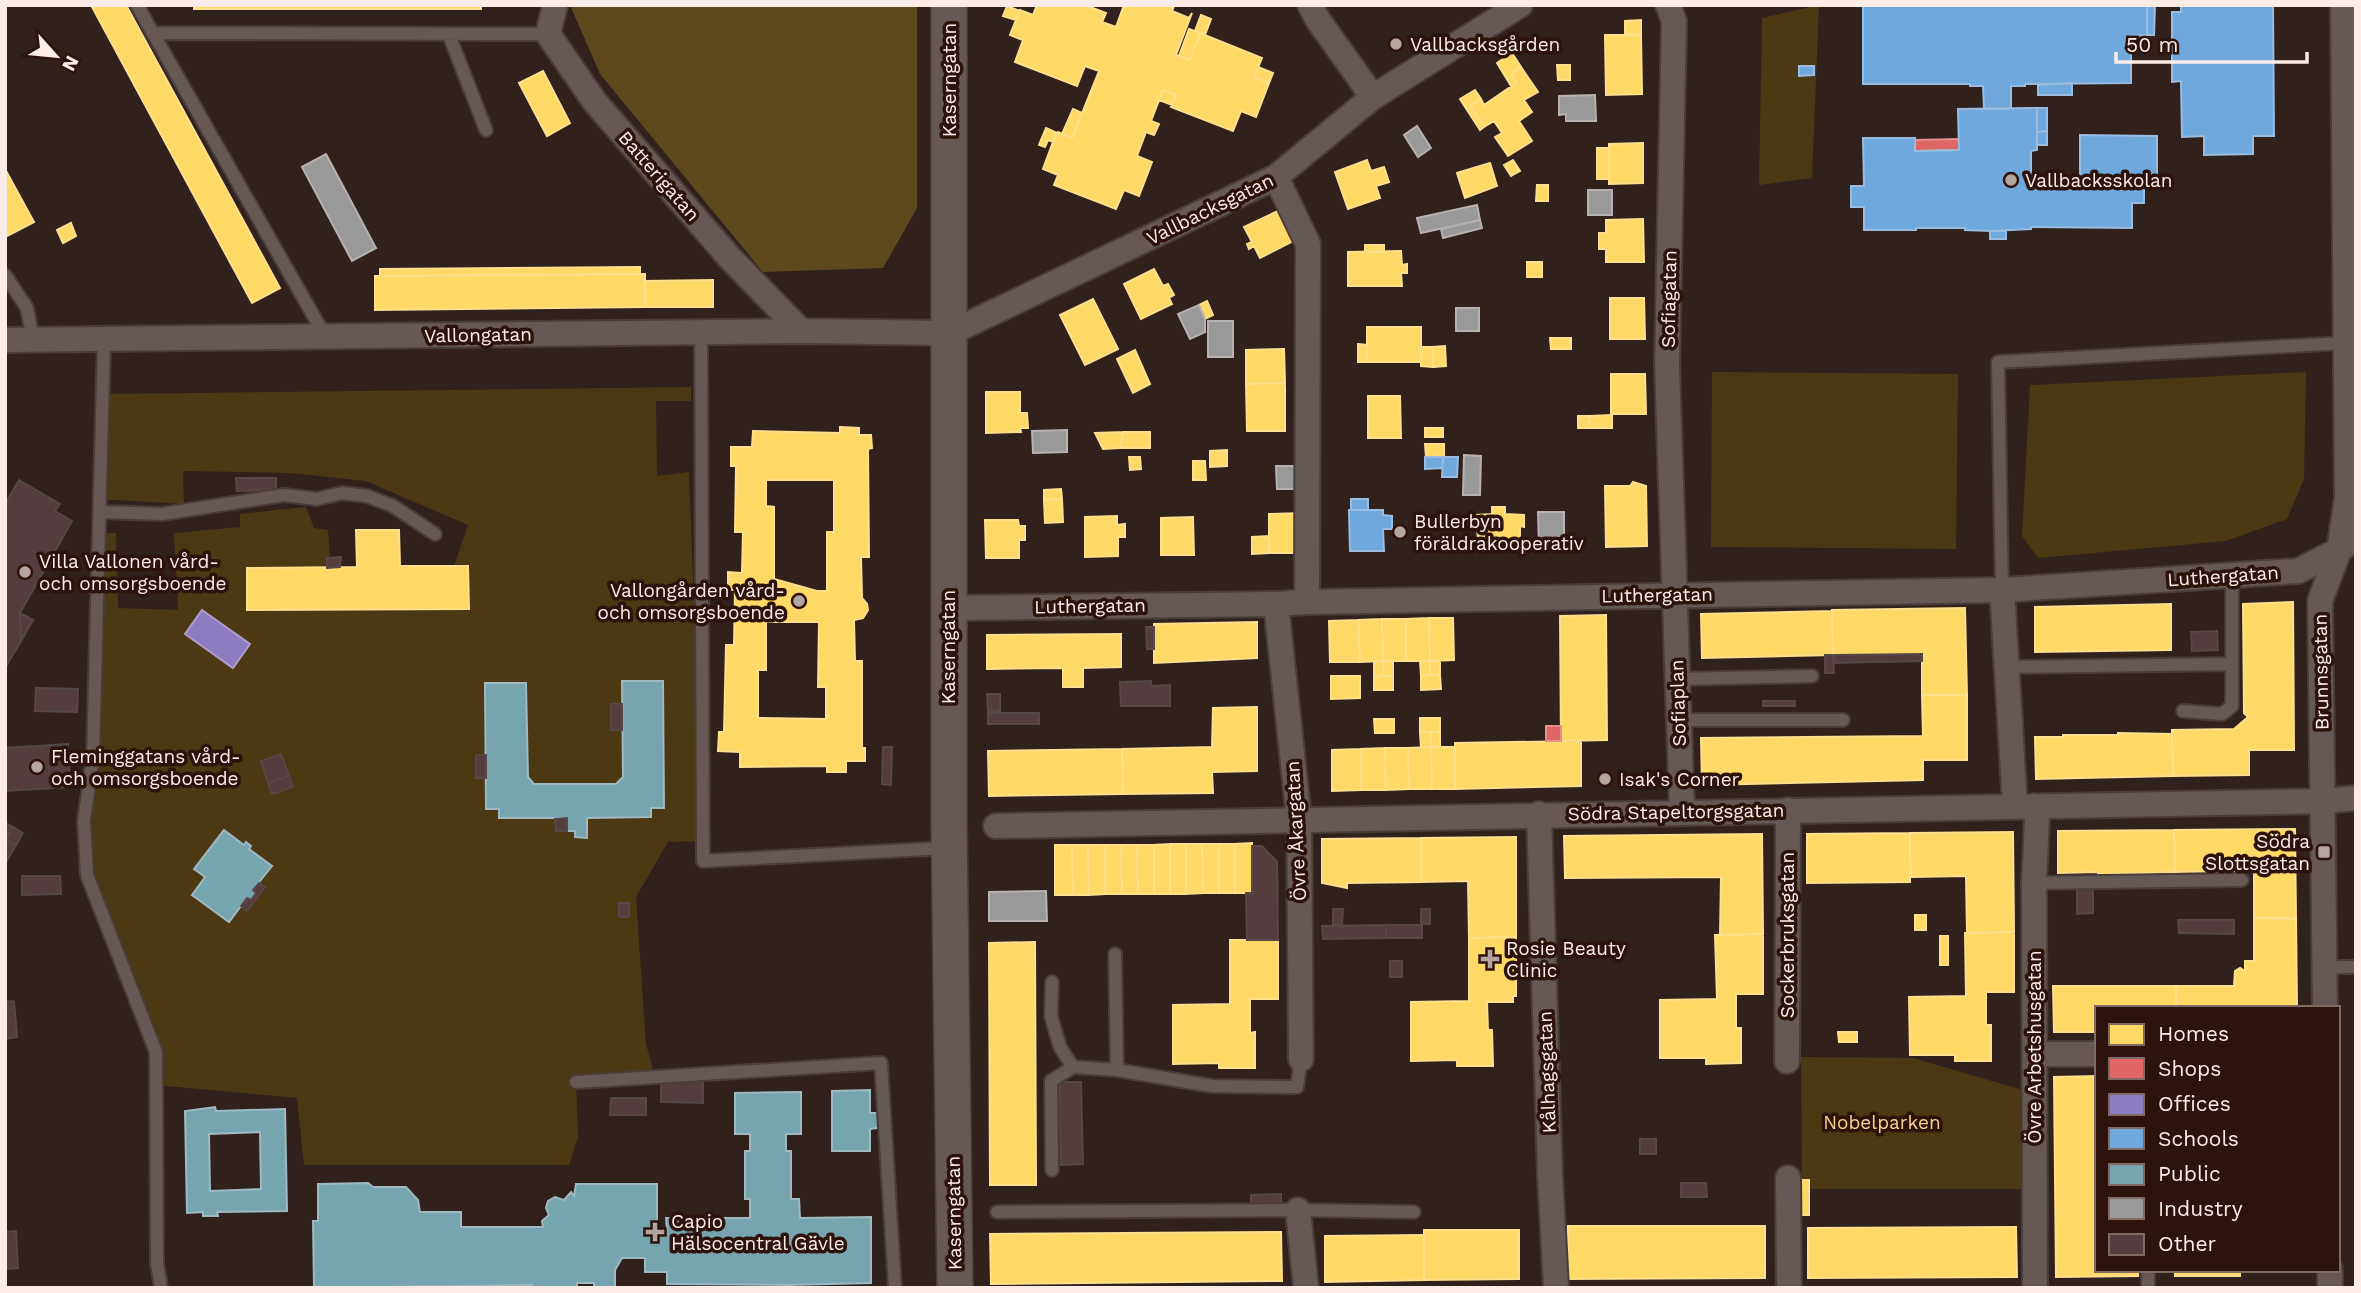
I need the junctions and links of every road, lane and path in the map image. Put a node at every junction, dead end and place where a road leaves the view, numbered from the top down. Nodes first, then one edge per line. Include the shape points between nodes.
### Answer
1 (137, 5) edge
2 (555, 5) edge
3 (949, 5) edge
4 (1310, 5) edge
5 (1520, 5) edge
6 (1668, 5) edge
7 (2343, 5) edge
8 (152, 33) junction
9 (548, 34) junction
10 (449, 35) junction
11 (1373, 97) junction
12 (486, 130) dead end
13 (1276, 177) junction
14 (5, 275) edge
15 (801, 331) junction
16 (701, 332) junction
17 (950, 333) junction
18 (325, 337) junction
19 (104, 338) junction
20 (5, 340) edge
21 (33, 340) junction
22 (2344, 343) junction
23 (100, 512) junction
24 (435, 534) dead end
25 (2347, 544) edge
26 (2232, 575) junction
27 (2002, 590) junction
28 (1674, 595) junction
29 (1307, 601) junction
30 (1276, 604) junction
31 (948, 608) junction
32 (2232, 664) junction
33 (2006, 667) junction
34 (1812, 676) dead end
35 (1677, 679) junction
36 (2183, 711) dead end
37 (1679, 720) junction
38 (1843, 720) dead end
39 (2356, 797) edge
40 (2324, 801) junction
41 (2024, 806) junction
42 (1787, 810) junction
43 (1682, 812) junction
44 (1539, 814) junction
45 (1299, 819) junction
46 (996, 826) dead end
47 (949, 848) junction
48 (2242, 880) dead end
49 (2034, 883) junction
50 (1115, 954) dead end
51 (2325, 967) junction
52 (2356, 967) edge
53 (1052, 982) dead end
54 (2325, 1006) edge
55 (2035, 1054) junction
56 (2095, 1054) edge
57 (1301, 1059) joint
58 (1787, 1060) dead end
59 (1073, 1067) junction
60 (1117, 1070) junction
61 (576, 1082) dead end
62 (1052, 1170) dead end
63 (1788, 1178) dead end
64 (1298, 1210) junction
65 (997, 1212) dead end
66 (1414, 1212) dead end
67 (161, 1288) edge
68 (895, 1288) edge
69 (955, 1288) edge
70 (1306, 1288) edge
71 (1556, 1288) edge
72 (1789, 1288) edge
73 (2035, 1288) edge

1 - 8 lane
2 - 9 street
3 - 17 main road, Kaserngatan
4 - 11 street
5 - 11 street, Vallbacksgatan
6 - 28 street, Sofiagatan via 1674,20 1667,365
7 - 22 street, Brunnsgatan
8 - 10 lane
8 - 18 lane
9 - 10 lane
9 - 15 street, Batterigatan via 594,102 729,257
10 - 12 lane
11 - 13 street, Vallbacksgatan
13 - 17 street, Vallbacksgatan
13 - 29 street via 1308,244
14 - 21 lane via 27,308
15 - 16 street, Vallongatan
15 - 17 street, Vallongatan
16 - 18 street, Vallongatan
16 - 47 lane via 703,861
17 - 31 main road, Kaserngatan
18 - 19 street, Vallongatan
19 - 21 street, Vallongatan
19 - 23 lane
20 - 21 street, Vallongatan
22 - 25 street, Brunnsgatan
22 - 27 lane via 1998,362
23 - 24 lane via 162,514 285,495 317,499 342,493 393,506
23 - 67 lane via 93,756 84,821 87,875 156,1052
25 - 26 street, Luthergatan via 2298,571
25 - 40 street, Brunnsgatan via 2320,601
26 - 27 street, Luthergatan
26 - 32 lane
27 - 28 street, Luthergatan
27 - 33 street, Övre Arbetshusgatan
28 - 29 street, Luthergatan
28 - 35 street, Sofiaplan
29 - 30 street, Luthergatan
30 - 31 street, Luthergatan
30 - 45 street, Övre Åkargatan
31 - 47 main road, Kaserngatan
32 - 33 lane
32 - 36 lane via 2232,706 2222,714
33 - 41 street, Övre Arbetshusgatan
34 - 35 lane
35 - 37 street, Sofiaplan
37 - 38 lane
37 - 43 street, Sofiaplan
39 - 40 street, Södra Stapeltorgsgatan
40 - 41 street, Södra Stapeltorgsgatan
40 - 51 street, Brunnsgatan
41 - 42 street, Södra Stapeltorgsgatan
41 - 49 street, Övre Arbetshusgatan via 2036,819
42 - 43 street, Södra Stapeltorgsgatan
42 - 58 street, Sockerbruksgatan
43 - 44 street, Södra Stapeltorgsgatan
44 - 45 street, Södra Stapeltorgsgatan
44 - 71 street, Kålhagsgatan
45 - 46 street, Södra Stapeltorgsgatan
45 - 57 street, Övre Åkargatan
47 - 69 main road, Kaserngatan
48 - 49 lane
49 - 55 street, Övre Arbetshusgatan
50 - 60 lane
51 - 52 lane
51 - 54 street, Brunnsgatan
53 - 59 lane via 1051,1016 1060,1046
55 - 56 street
55 - 73 street, Övre Arbetshusgatan
57 - 60 lane via 1297,1087 1212,1086
59 - 60 lane
59 - 62 lane via 1051,1081
61 - 68 lane via 881,1063
63 - 72 street
64 - 65 lane
64 - 66 lane
64 - 70 street

